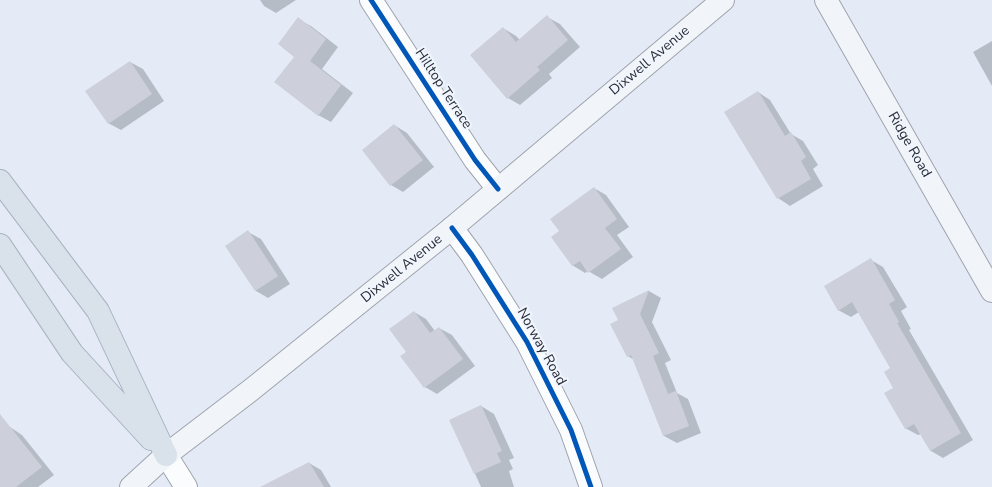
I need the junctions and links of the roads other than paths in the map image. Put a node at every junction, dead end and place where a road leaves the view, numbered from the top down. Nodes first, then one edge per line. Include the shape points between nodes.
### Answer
1 (371, 0) edge
2 (723, 0) edge
3 (826, 0) edge
4 (0, 181) edge
5 (498, 189) junction
6 (452, 228) junction
7 (0, 245) edge
8 (992, 290) edge
9 (166, 455) junction
10 (131, 487) edge
11 (186, 487) edge
12 (591, 487) edge

1 - 5 street, Hilltop Terrace via 471,154
2 - 5 main road, Dixwell Avenue
3 - 8 main road, Ridge Road
4 - 9 highway via 98,311
5 - 6 main road, Dixwell Avenue
6 - 9 main road, Dixwell Avenue
6 - 12 street, Norway Road via 527,342 571,430
7 - 9 highway via 72,354
9 - 10 main road, Dixwell Avenue
9 - 11 street

